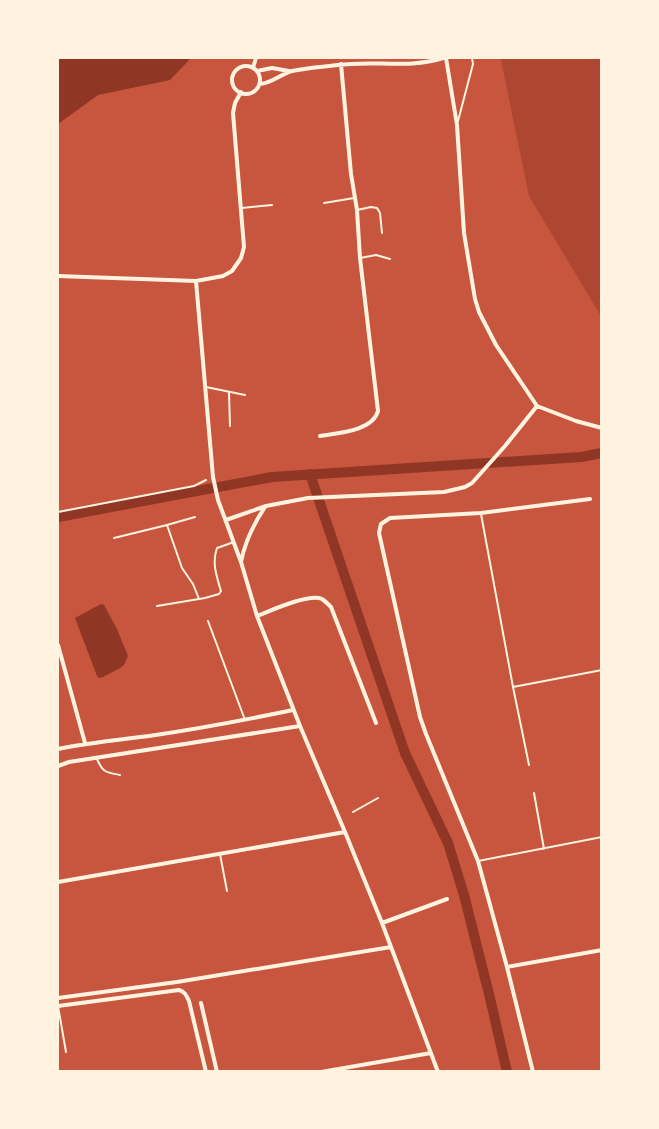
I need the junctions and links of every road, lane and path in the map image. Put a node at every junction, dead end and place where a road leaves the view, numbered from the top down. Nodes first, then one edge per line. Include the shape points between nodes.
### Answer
1 (256, 58) edge
2 (444, 58) edge
3 (472, 58) edge
4 (341, 64) junction
5 (255, 69) junction
6 (290, 72) junction
7 (260, 84) junction
8 (241, 92) junction
9 (456, 125) junction
10 (354, 198) junction
11 (324, 203) dead end
12 (272, 205) dead end
13 (241, 208) junction
14 (356, 210) junction
15 (382, 233) dead end
16 (360, 258) junction
17 (390, 259) dead end
18 (58, 276) edge
19 (196, 281) junction
20 (205, 387) junction
21 (229, 392) junction
22 (245, 395) dead end
23 (537, 406) junction
24 (230, 426) dead end
25 (602, 428) edge
26 (320, 436) dead end
27 (213, 477) junction
28 (590, 499) dead end
29 (266, 506) junction
30 (58, 512) edge
31 (481, 513) junction
32 (195, 517) dead end
33 (226, 520) junction
34 (167, 525) junction
35 (114, 538) dead end
36 (234, 542) junction
37 (241, 562) junction
38 (199, 599) junction
39 (158, 606) dead end
40 (256, 616) junction
41 (208, 621) dead end
42 (58, 645) edge
43 (602, 670) edge
44 (513, 687) junction
45 (293, 710) junction
46 (245, 720) junction
47 (376, 723) dead end
48 (300, 726) junction
49 (85, 743) junction
50 (58, 749) edge
51 (97, 758) junction
52 (529, 765) dead end
53 (58, 766) edge
54 (120, 775) dead end
55 (534, 793) dead end
56 (378, 798) dead end
57 (353, 812) dead end
58 (345, 832) junction
59 (602, 837) edge
60 (544, 849) junction
61 (220, 854) junction
62 (478, 861) junction
63 (58, 882) edge
64 (226, 891) dead end
65 (448, 899) dead end
66 (382, 923) junction
67 (391, 947) junction
68 (602, 950) edge
69 (507, 967) junction
70 (58, 998) edge
71 (201, 1003) dead end
72 (58, 1006) edge
73 (66, 1052) dead end
74 (431, 1053) junction
75 (206, 1072) edge
76 (217, 1072) edge
77 (321, 1072) edge
78 (438, 1072) edge
79 (533, 1072) edge

1 - 5 street
2 - 4 street via 414,63
2 - 9 street
3 - 9 lane
4 - 6 street
4 - 10 street
5 - 6 street
5 - 7 street
5 - 8 street via 245,66 234,73 234,86
6 - 7 street
7 - 8 street via 250,93
8 - 13 street via 233,113
9 - 23 street via 464,233 475,299 496,345
10 - 11 lane
10 - 14 street
12 - 13 lane
13 - 19 street via 244,247 241,258 232,271 223,276
14 - 15 lane via 377,208
14 - 16 street
16 - 17 lane via 376,255
16 - 26 street via 378,411 358,429
18 - 19 street
19 - 20 street
20 - 21 lane
20 - 27 street
21 - 22 lane
21 - 24 lane
23 - 25 street
23 - 29 street via 505,446 465,487 444,492 308,498
27 - 30 path via 194,486
27 - 33 street
28 - 31 street
29 - 33 street
29 - 37 street via 250,532
31 - 44 lane
31 - 62 street via 390,518 381,524 379,533 420,717
32 - 34 lane
33 - 36 street
34 - 35 lane
34 - 38 lane via 182,568
36 - 37 street
36 - 38 lane via 217,548 215,566 221,591
37 - 40 street
38 - 39 lane
40 - 45 street
40 - 47 street via 314,597 324,600 330,607
41 - 46 lane
42 - 49 street
43 - 44 lane
44 - 52 lane
45 - 46 street
45 - 48 street
46 - 49 street
48 - 51 street
48 - 58 street
49 - 50 street
51 - 53 street
51 - 54 lane via 105,772
55 - 60 lane
56 - 57 lane
58 - 61 street
58 - 66 street
59 - 60 lane
60 - 62 lane
61 - 63 street
61 - 64 lane
62 - 69 street
65 - 66 street
66 - 67 street
67 - 70 street via 186,981
67 - 74 street
68 - 69 street
69 - 79 street
71 - 76 street
72 - 73 lane
72 - 75 street via 183,991
74 - 77 street
74 - 78 street

